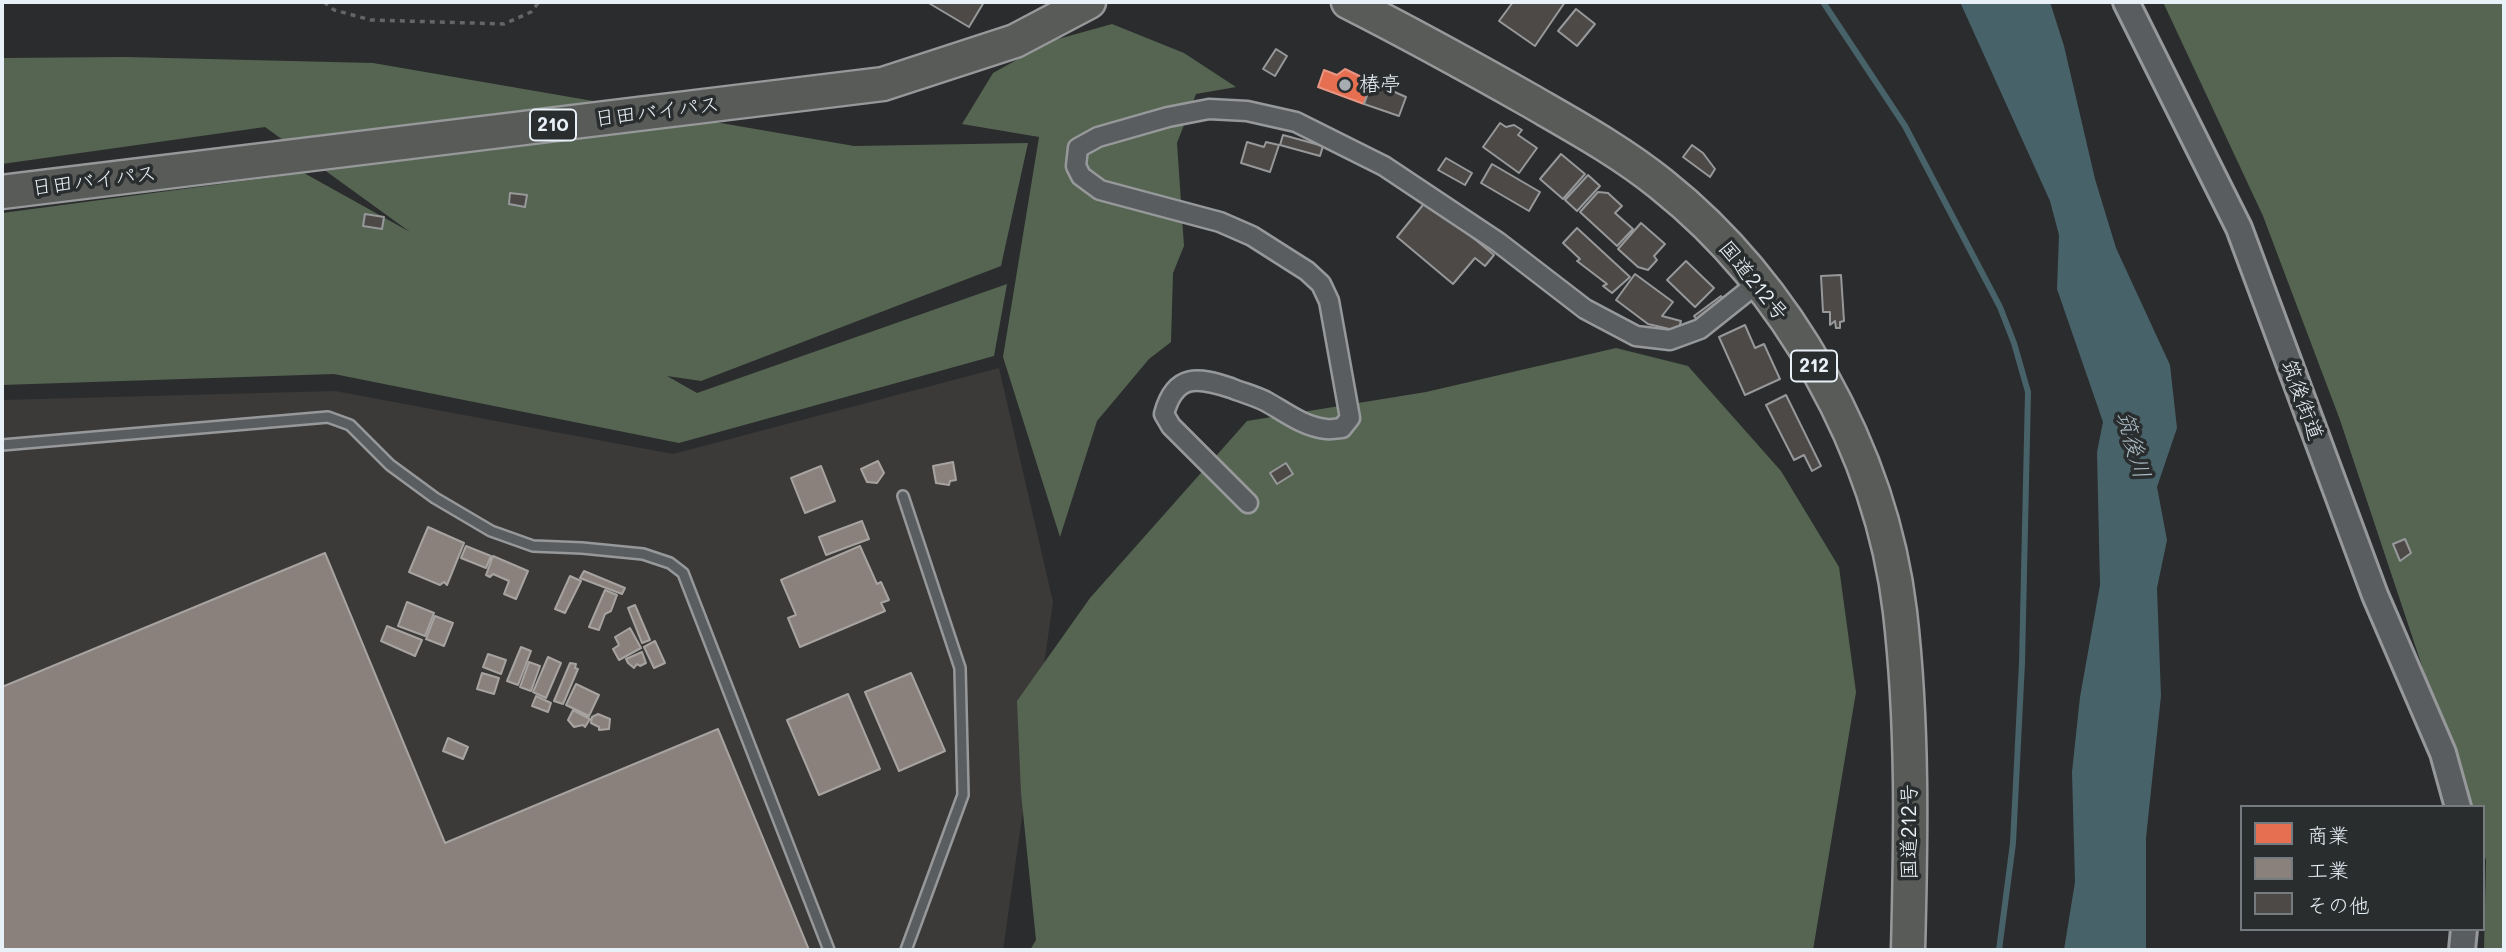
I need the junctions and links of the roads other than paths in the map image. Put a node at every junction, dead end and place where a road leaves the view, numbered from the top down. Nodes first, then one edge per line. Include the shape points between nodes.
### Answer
1 (1089, 2) edge
2 (1348, 2) edge
3 (2126, 2) edge
4 (2, 192) edge
5 (1759, 282) junction
6 (2, 446) edge
7 (903, 496) dead end
8 (1248, 503) dead end
9 (2457, 805) edge
10 (2464, 931) edge
11 (829, 950) edge
12 (906, 950) edge
13 (1908, 950) edge
14 (2462, 950) edge

1 - 4 highway, 日田バイパス / 210 via 1015,41 883,84
2 - 5 highway, 国道212号 / 212 via 1602,142 1703,221
3 - 9 street, 筑後街道 via 2239,229 2375,595 2443,753
5 - 8 street via 1700,329 1670,340 1636,336 1585,309 1498,242 1384,166 1296,122 1247,111 1209,109 1098,138 1078,148 1076,166 1081,176 1100,190 1220,222 1252,236 1307,271 1321,284 1329,301 1350,418 1342,428 1325,429 1292,417 1265,400 1203,379 1176,388 1168,400 1164,414 1171,426
5 - 13 highway, 国道212号 / 212 via 1800,341 1833,401 1865,472 1883,529 1900,610 1908,717
6 - 11 lane via 328,417 350,425 390,465 491,531 533,546 643,554 670,563 683,573
7 - 12 lane via 960,668 963,794
10 - 14 street

